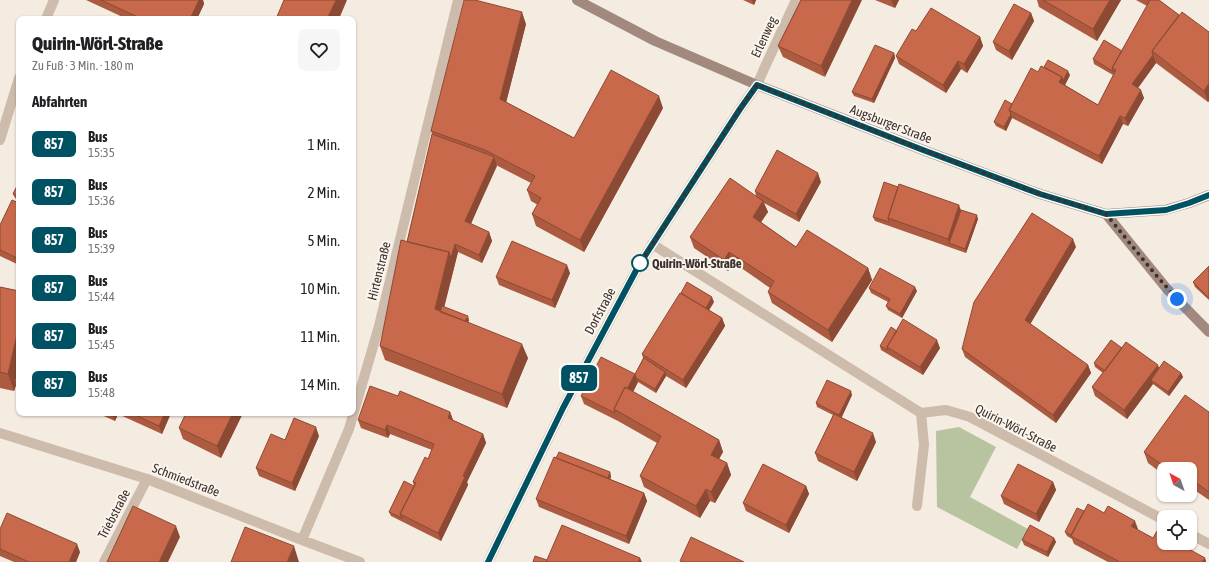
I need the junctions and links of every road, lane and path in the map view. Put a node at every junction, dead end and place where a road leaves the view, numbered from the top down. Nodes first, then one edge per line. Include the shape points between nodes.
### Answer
1 (54, 0) edge
2 (458, 0) edge
3 (577, 0) edge
4 (796, 0) edge
5 (47, 16) edge
6 (16, 84) edge
7 (757, 85) junction
8 (0, 140) edge
9 (1209, 195) edge
10 (1106, 214) junction
11 (652, 244) junction
12 (1209, 332) edge
13 (356, 405) edge
14 (921, 413) junction
15 (353, 416) edge
16 (0, 432) edge
17 (147, 479) junction
18 (917, 506) dead end
19 (1157, 516) edge
20 (1197, 538) edge
21 (302, 540) junction
22 (1209, 544) edge
23 (104, 562) edge
24 (360, 562) edge
25 (488, 562) edge

1 - 5 street
2 - 13 street, Hirtenstraße via 377,333
3 - 7 street, Augsburger Straße via 654,41
4 - 7 street, Erlenweg
6 - 8 street
7 - 10 street, Augsburger Straße via 1040,194
7 - 11 street, Dorfstraße
9 - 10 street, Augsburger Straße via 1166,210
10 - 12 street via 1159,279
11 - 14 street
11 - 25 street, Dorfstraße via 563,408
14 - 18 street via 924,445
14 - 19 street, Quirin-Wörl-Straße via 946,410 970,417
15 - 21 street, Hirtenstraße
16 - 17 street, Schmiedstraße
17 - 21 street, Schmiedstraße
17 - 23 street, Triebstraße
20 - 22 street
21 - 24 street, Schmiedstraße

